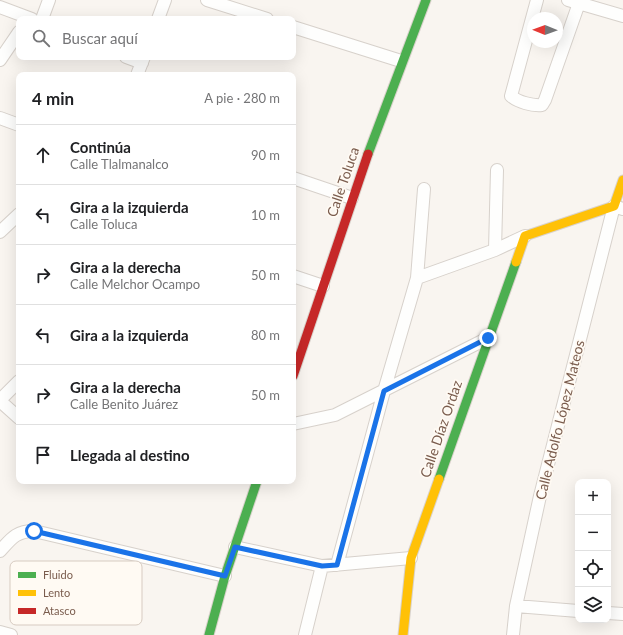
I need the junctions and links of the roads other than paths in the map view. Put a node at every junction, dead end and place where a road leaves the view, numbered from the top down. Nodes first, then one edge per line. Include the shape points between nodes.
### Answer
1 (49, 0) edge
2 (165, 0) edge
3 (207, 0) edge
4 (426, 0) edge
5 (537, 0) edge
6 (573, 2) edge
7 (0, 7) edge
8 (22, 16) edge
9 (43, 16) edge
10 (159, 16) edge
11 (258, 16) edge
12 (623, 16) edge
13 (296, 28) edge
14 (16, 36) edge
15 (0, 60) edge
16 (143, 60) edge
17 (401, 61) junction
18 (138, 72) edge
19 (0, 118) edge
20 (16, 124) edge
21 (497, 170) dead end
22 (296, 179) edge
23 (623, 180) edge
24 (424, 189) dead end
25 (352, 198) junction
26 (618, 208) edge
27 (16, 217) edge
28 (0, 232) edge
29 (525, 236) junction
30 (495, 250) junction
31 (296, 277) edge
32 (417, 278) junction
33 (323, 286) junction
34 (488, 338) junction
35 (296, 367) edge
36 (16, 384) edge
37 (384, 391) junction
38 (0, 400) edge
39 (16, 415) edge
40 (296, 423) edge
41 (252, 484) edge
42 (235, 547) junction
43 (0, 551) edge
44 (411, 558) junction
45 (337, 565) junction
46 (322, 566) junction
47 (225, 576) junction
48 (516, 606) junction
49 (575, 611) edge
50 (611, 613) edge
51 (623, 614) edge
52 (0, 632) edge
53 (11, 635) edge
54 (209, 635) edge
55 (305, 635) edge
56 (403, 635) edge
57 (513, 635) edge

1 - 9 street
2 - 10 street
3 - 11 street
4 - 17 main road, Calle Toluca
5 - 6 street via 511,96 515,100 536,105 542,105 545,100
6 - 12 street
7 - 8 street
13 - 17 street
14 - 15 street
16 - 18 street
17 - 25 main road, Calle Toluca
19 - 20 street
21 - 30 street
22 - 25 street
23 - 26 main road, Calle Adolfo López Mateos
24 - 32 street
25 - 33 main road, Calle Toluca
26 - 29 main road
26 - 48 street, Calle Adolfo López Mateos via 540,496
27 - 28 street
29 - 30 street
29 - 34 main road, Calle Díaz Ordaz
30 - 32 street
31 - 33 street
32 - 37 street
33 - 35 main road, Calle Toluca
34 - 37 street
34 - 44 main road, Calle Díaz Ordaz
36 - 38 street
37 - 40 street via 335,415
37 - 45 street
38 - 39 street
41 - 42 main road
42 - 46 street
42 - 47 main road
43 - 47 street via 22,531 34,531
44 - 45 street
44 - 56 main road, Calle Díaz Ordaz
45 - 46 street
46 - 55 street
47 - 54 main road
48 - 49 street
48 - 57 street, Calle Adolfo López Mateos
50 - 51 street
52 - 53 street

